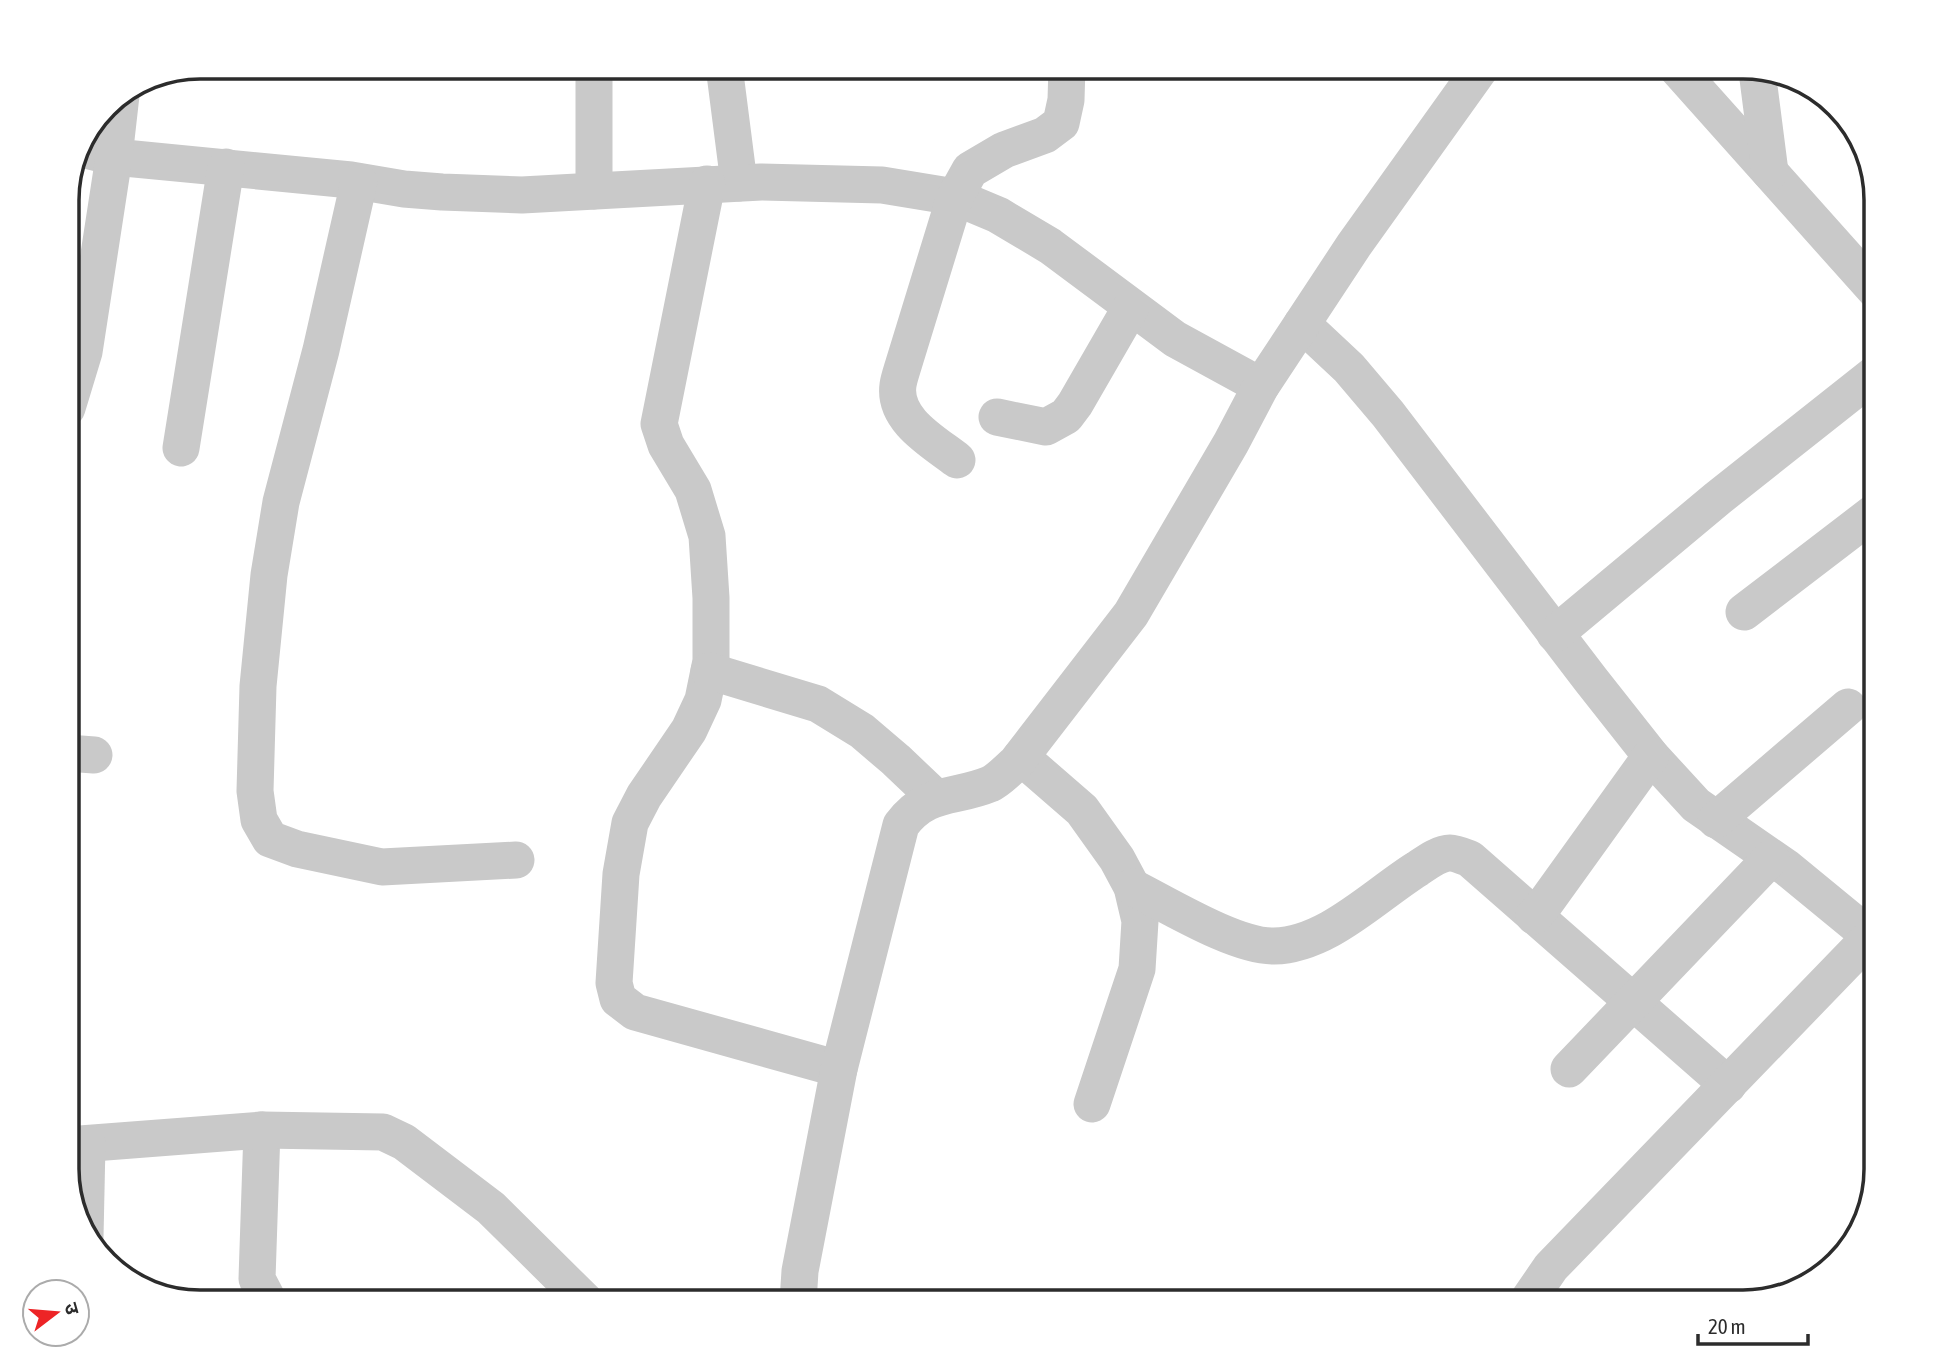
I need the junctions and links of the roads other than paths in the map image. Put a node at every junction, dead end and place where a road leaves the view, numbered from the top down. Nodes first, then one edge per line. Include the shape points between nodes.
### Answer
1 (594, 79) edge
2 (723, 79) edge
3 (1067, 79) edge
4 (1473, 79) edge
5 (1687, 79) edge
6 (1758, 80) edge
7 (113, 116) edge
8 (100, 153) edge
9 (226, 167) junction
10 (1770, 172) junction
11 (359, 182) junction
12 (723, 183) junction
13 (594, 191) junction
14 (955, 197) junction
15 (1864, 277) edge
16 (1131, 307) junction
17 (1302, 324) junction
18 (79, 368) edge
19 (1864, 383) edge
20 (1261, 386) junction
21 (998, 417) dead end
22 (181, 448) dead end
23 (957, 460) dead end
24 (1864, 521) edge
25 (1744, 612) dead end
26 (1555, 634) junction
27 (709, 671) junction
28 (1848, 707) dead end
29 (1651, 756) junction
30 (1021, 757) junction
31 (936, 798) junction
32 (1716, 820) junction
33 (1771, 858) junction
34 (516, 860) dead end
35 (1132, 887) junction
36 (1534, 916) junction
37 (1864, 927) edge
38 (1864, 946) edge
39 (1634, 1001) junction
40 (839, 1069) junction
41 (1569, 1069) dead end
42 (1728, 1085) junction
43 (1092, 1104) dead end
44 (262, 1130) junction
45 (79, 1145) edge
46 (79, 1168) edge
47 (81, 1186) edge
48 (262, 1290) edge
49 (573, 1290) edge
50 (799, 1290) edge
51 (1536, 1290) edge

1 - 13 street
2 - 12 street
3 - 14 street via 1061,123 970,170
4 - 17 street
5 - 10 street
6 - 10 street
7 - 8 street
8 - 9 street
8 - 18 street
9 - 11 street
9 - 22 street
10 - 15 street
11 - 13 street via 469,193
11 - 34 street via 281,502 269,575 258,686 255,791 259,820 270,839 382,867
12 - 13 street
12 - 14 street via 882,185
12 - 27 street via 659,424 693,490 707,536
14 - 16 street via 998,215 1050,247
14 - 23 street via 897,387 904,413 916,428
16 - 20 street via 1175,339
16 - 21 street via 1066,416 1046,427
17 - 20 street
17 - 26 street via 1349,368 1388,414
19 - 26 street
20 - 30 street via 1131,614
24 - 25 street
26 - 29 street
27 - 31 street via 818,704 862,731
27 - 40 street via 689,730 630,823 615,956 618,999 635,1012
28 - 32 street
29 - 32 street
29 - 36 street
30 - 31 street via 992,783
30 - 35 street via 1082,810
31 - 40 street via 913,809 901,825
32 - 33 street
33 - 37 street
33 - 39 street
35 - 36 street via 1242,942 1273,947 1327,932 1391,885 1450,853 1470,859
35 - 43 street via 1140,921 1137,969
36 - 39 street
38 - 42 street
39 - 41 street
39 - 42 street
40 - 50 street
42 - 51 street via 1551,1267
44 - 45 street
44 - 48 street via 257,1279
44 - 49 street via 383,1132 404,1142 491,1208
46 - 47 street

